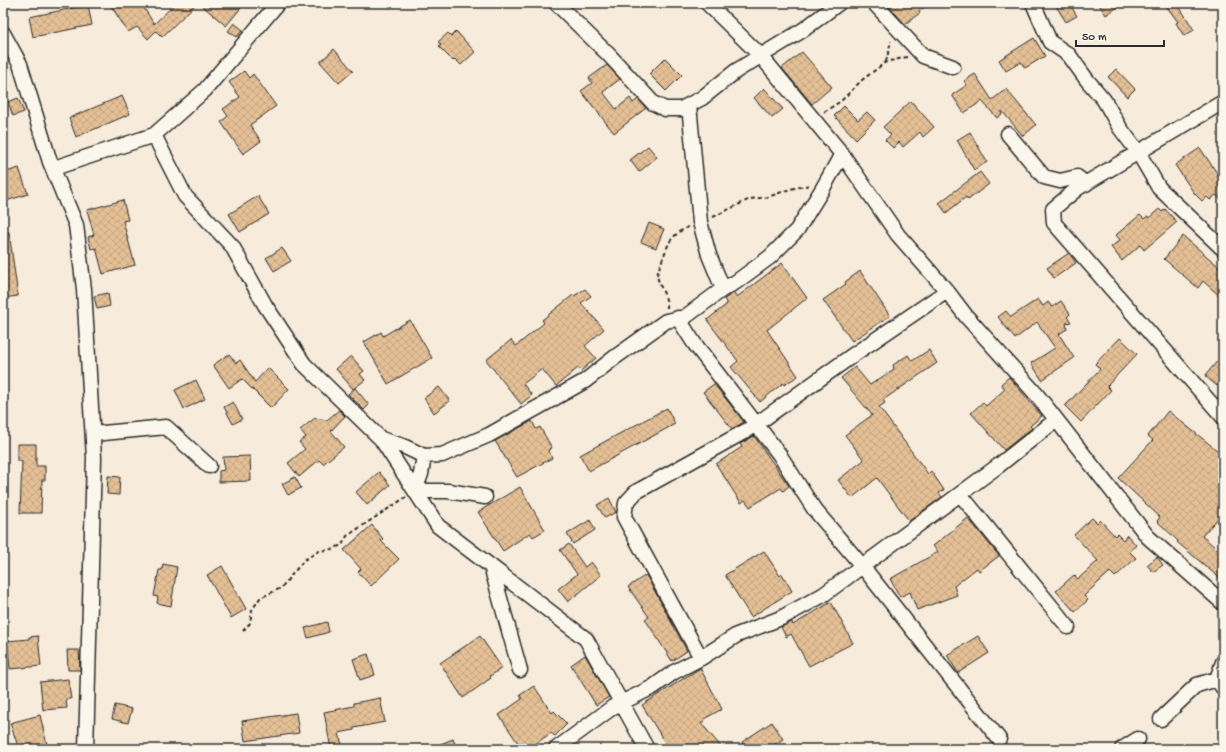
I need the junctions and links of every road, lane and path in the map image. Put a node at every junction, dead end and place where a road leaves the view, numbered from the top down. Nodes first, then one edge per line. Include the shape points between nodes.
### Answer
1 (278, 3) edge
2 (556, 3) edge
3 (707, 3) edge
4 (839, 3) edge
5 (874, 3) edge
6 (1033, 3) edge
7 (895, 27) junction
8 (3, 33) edge
9 (7, 48) edge
10 (920, 54) junction
11 (761, 56) junction
12 (886, 62) junction
13 (953, 68) dead end
14 (1223, 102) edge
15 (689, 105) junction
16 (813, 119) junction
17 (1008, 134) dead end
18 (154, 136) junction
19 (1138, 152) junction
20 (842, 154) junction
21 (54, 168) junction
22 (830, 177) junction
23 (1086, 184) junction
24 (700, 222) junction
25 (1223, 249) edge
26 (723, 289) junction
27 (947, 291) junction
28 (672, 320) junction
29 (1223, 417) edge
30 (1056, 420) junction
31 (757, 424) junction
32 (93, 434) junction
33 (381, 439) junction
34 (424, 456) junction
35 (209, 466) dead end
36 (415, 491) junction
37 (960, 494) junction
38 (484, 497) dead end
39 (491, 566) junction
40 (862, 567) junction
41 (1223, 603) edge
42 (1068, 627) dead end
43 (243, 631) dead end
44 (701, 658) junction
45 (1223, 662) edge
46 (520, 670) dead end
47 (1220, 684) edge
48 (622, 704) junction
49 (1161, 719) dead end
50 (1138, 739) dead end
51 (999, 740) dead end
52 (86, 749) edge
53 (556, 749) edge
54 (647, 749) edge
55 (1122, 749) edge

1 - 18 street via 205,90
2 - 15 street via 653,103 665,109 681,109
3 - 11 street
4 - 11 street via 803,30
5 - 7 street
6 - 19 street via 1050,42 1069,55 1104,100
7 - 10 street
7 - 12 path
8 - 9 street
9 - 21 street via 20,64
10 - 12 path
10 - 13 street
11 - 15 street
11 - 16 street
12 - 16 path via 841,100
14 - 19 street
15 - 24 street
16 - 20 street
17 - 23 street via 1044,177 1060,181 1077,177
18 - 21 street
18 - 33 street via 184,196 232,246 265,305 304,364
19 - 23 street
19 - 25 street via 1159,188
20 - 22 street
20 - 27 street via 898,235
21 - 32 street via 76,225 84,289
22 - 24 path via 812,185 768,197 750,199
22 - 26 street via 797,230 770,257
23 - 29 street via 1053,209 1054,223
24 - 26 street
24 - 28 path via 680,231 669,243 656,273
26 - 28 street via 685,317
27 - 30 street
27 - 31 street
28 - 31 street via 694,343
28 - 34 street via 614,358 585,381 489,435 442,455
30 - 37 street
30 - 41 street via 1148,537
31 - 40 street via 814,510
31 - 44 street via 636,492 626,503 624,517
32 - 35 street via 166,427
32 - 52 street
33 - 34 street
33 - 36 street
34 - 36 street
36 - 38 street via 448,491
36 - 39 street via 438,526
36 - 43 path via 347,536 342,545 319,550 304,560 281,588 260,598 252,610 250,623
37 - 40 street
37 - 42 street
39 - 46 street
39 - 48 street via 586,639
40 - 44 street via 823,594 781,618 737,635
40 - 51 street
44 - 48 street
45 - 47 street
47 - 49 street via 1197,685
48 - 53 street via 613,707
48 - 54 street
50 - 55 street

